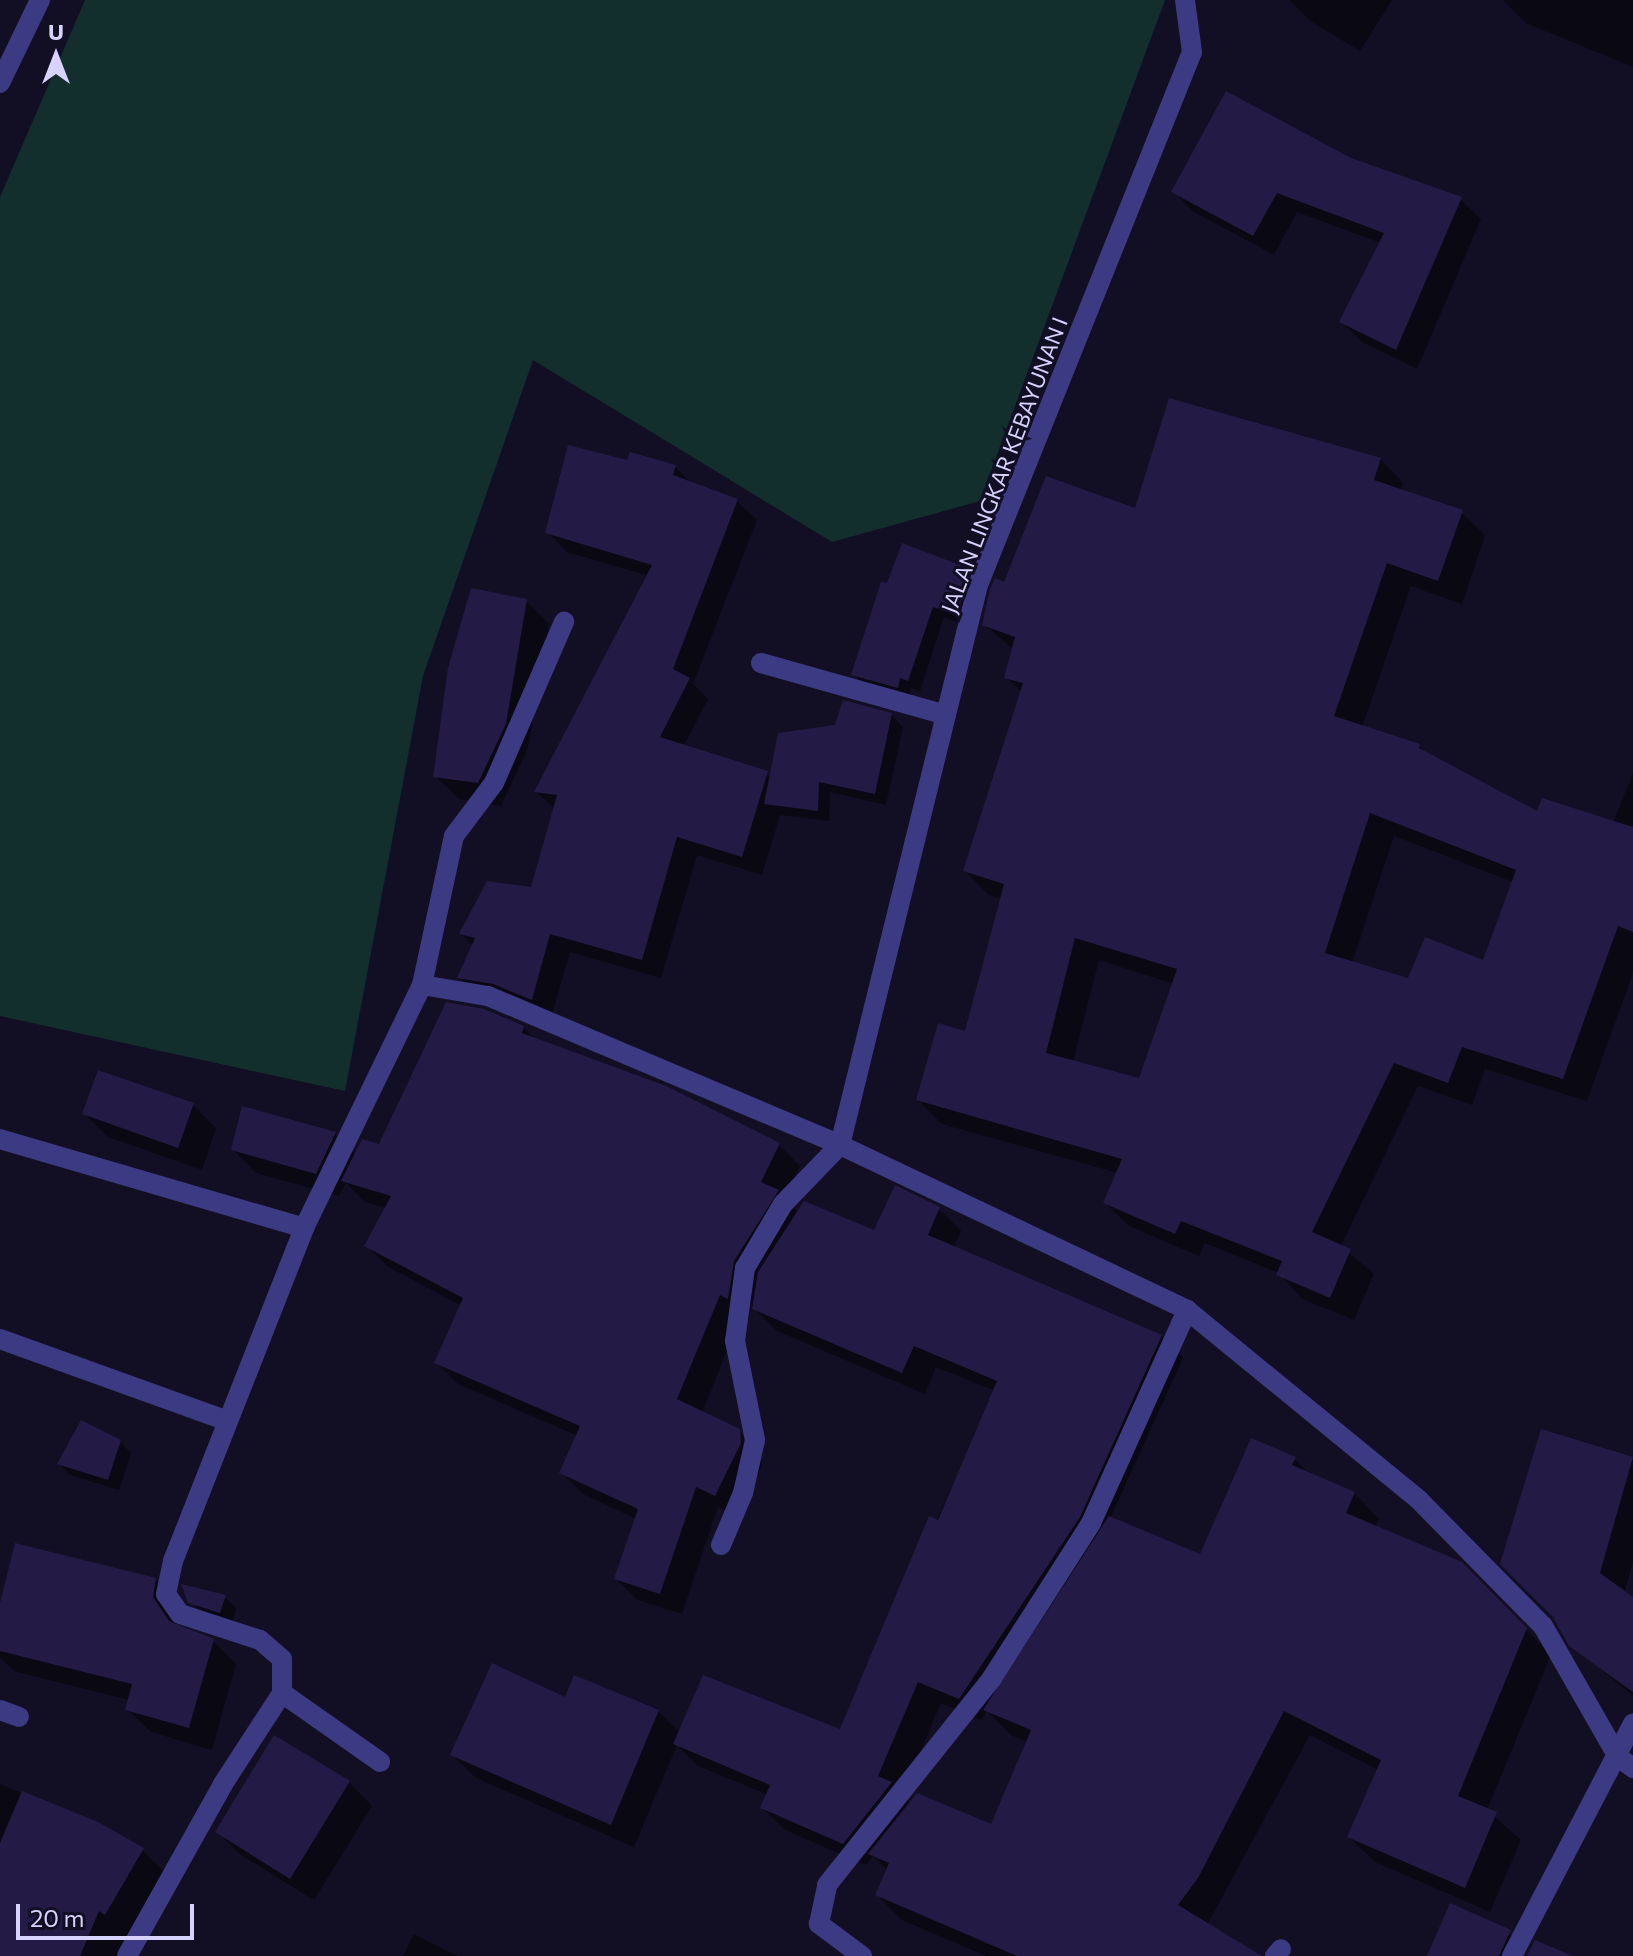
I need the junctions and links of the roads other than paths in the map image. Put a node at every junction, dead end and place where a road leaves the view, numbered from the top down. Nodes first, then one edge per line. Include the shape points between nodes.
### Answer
1 (40, 0) edge
2 (1185, 0) edge
3 (0, 83) edge
4 (564, 622) dead end
5 (761, 663) dead end
6 (946, 715) junction
7 (422, 985) junction
8 (0, 1139) edge
9 (840, 1145) junction
10 (304, 1228) junction
11 (1187, 1310) junction
12 (0, 1339) edge
13 (228, 1421) junction
14 (721, 1545) dead end
15 (282, 1693) junction
16 (1633, 1724) edge
17 (380, 1762) dead end
18 (1625, 1762) edge
19 (127, 1956) edge
20 (862, 1956) edge
21 (1512, 1956) edge

1 - 3 street
2 - 6 street, JALAN LINGKAR KEBAYUNAN I via 1192,52 978,585
4 - 7 street via 494,783 454,836
5 - 6 street
6 - 9 street, JALAN LINGKAR KEBAYUNAN I
7 - 9 street via 488,996
7 - 10 street
8 - 10 street
9 - 11 street
9 - 14 street via 783,1204 745,1268 735,1341 755,1440 743,1493
10 - 13 street
11 - 18 street via 1419,1500 1543,1626
11 - 20 street via 1091,1523 992,1678 827,1885 819,1924
12 - 13 street
13 - 15 street via 173,1561 166,1594 180,1614 260,1640 282,1659
15 - 17 street
15 - 19 street via 223,1784
16 - 18 street
18 - 21 street

